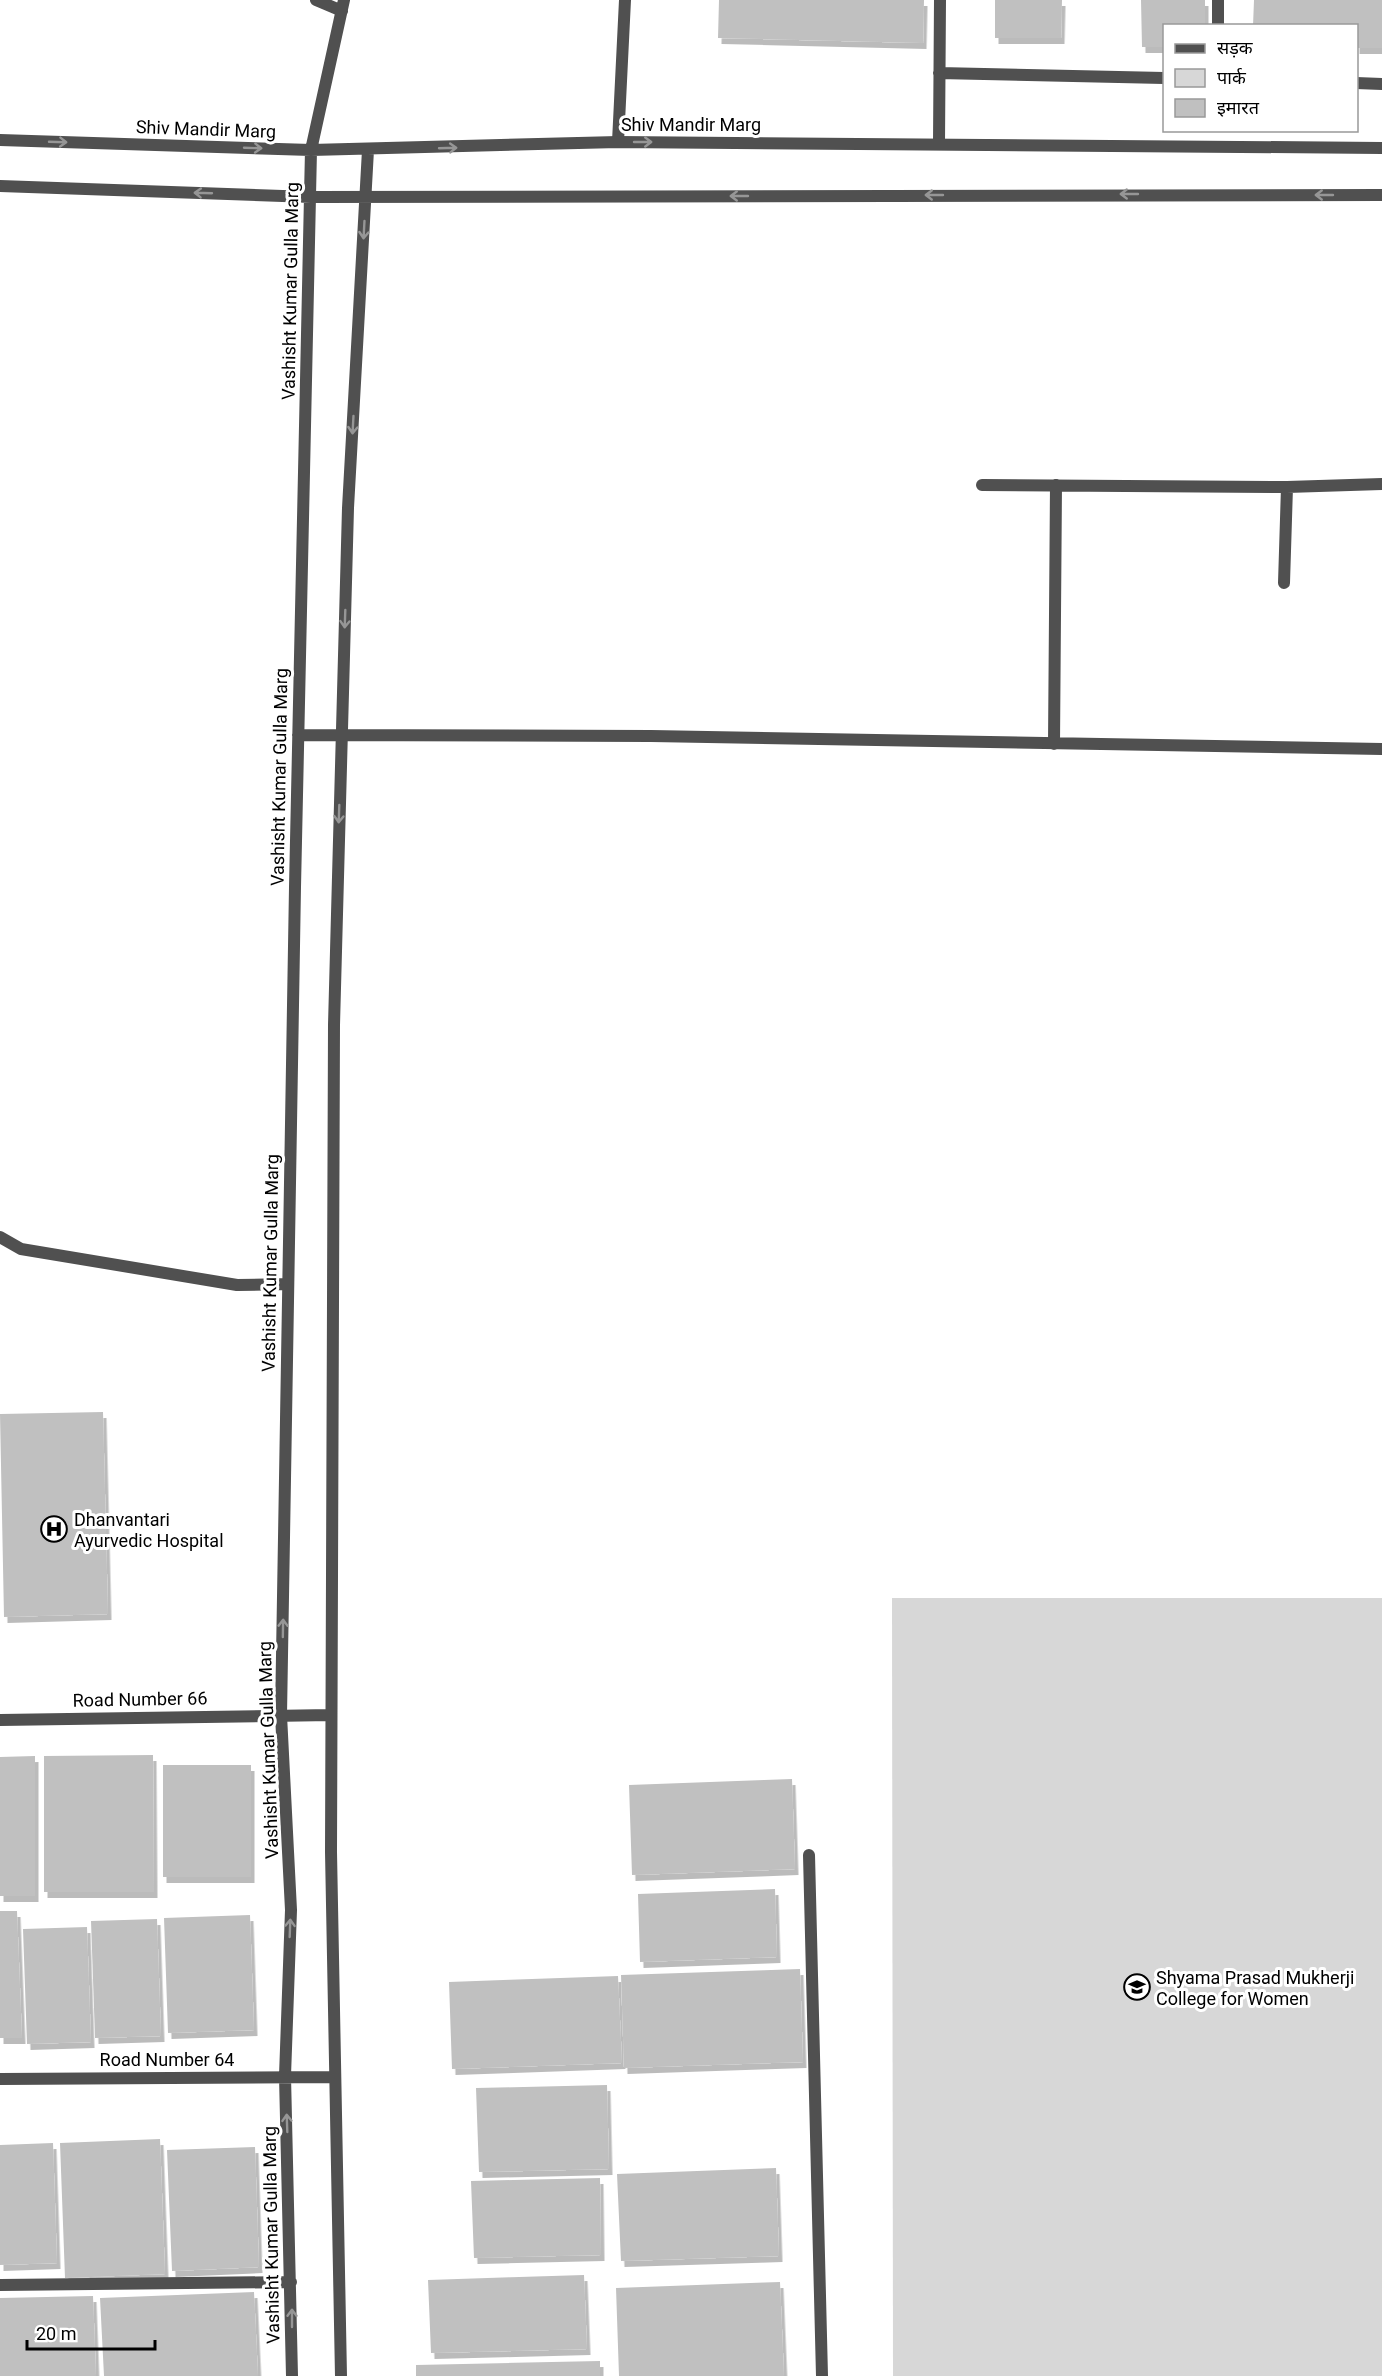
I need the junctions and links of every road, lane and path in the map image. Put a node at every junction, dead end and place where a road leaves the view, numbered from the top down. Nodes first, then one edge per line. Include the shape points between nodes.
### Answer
1 (316, 0) edge
2 (625, 0) edge
3 (940, 0) edge
4 (1218, 0) edge
5 (343, 5) edge
6 (1218, 24) edge
7 (939, 73) junction
8 (1163, 78) edge
9 (1358, 83) edge
10 (1382, 84) edge
11 (0, 140) edge
12 (618, 142) junction
13 (939, 143) junction
14 (1382, 148) edge
15 (311, 150) junction
16 (368, 150) junction
17 (0, 186) edge
18 (1382, 195) edge
19 (311, 197) junction
20 (366, 198) junction
21 (982, 484) dead end
22 (1382, 484) edge
23 (1056, 485) junction
24 (1287, 487) junction
25 (1284, 584) dead end
26 (298, 735) junction
27 (342, 735) junction
28 (1054, 744) junction
29 (1382, 749) edge
30 (0, 1237) edge
31 (288, 1284) junction
32 (282, 1715) junction
33 (331, 1715) junction
34 (0, 1720) edge
35 (808, 1855) dead end
36 (285, 2076) junction
37 (335, 2077) junction
38 (0, 2079) edge
39 (291, 2282) junction
40 (0, 2285) edge
41 (292, 2376) edge
42 (341, 2376) edge
43 (822, 2376) edge

1 - 5 street
2 - 12 street
3 - 7 street
4 - 6 street
5 - 15 street, Vashisht Kumar Gulla Marg
7 - 8 street
7 - 13 street
9 - 10 street
11 -> 15 street, Shiv Mandir Marg
12 -> 13 street, Shiv Mandir Marg
16 -> 12 street, Shiv Mandir Marg
13 - 14 street, Shiv Mandir Marg
15 - 16 street, Shiv Mandir Marg
15 - 19 street, Vashisht Kumar Gulla Marg
16 - 20 street
19 -> 17 street
18 -> 20 street
19 - 20 street
19 - 26 street, Vashisht Kumar Gulla Marg
20 -> 27 street via 348,508
21 - 23 street
22 - 24 street
23 - 24 street
23 - 28 street
24 - 25 street
26 - 27 street
26 - 31 street, Vashisht Kumar Gulla Marg
27 - 28 street
27 -> 33 street via 334,1048
28 - 29 street
30 - 31 street via 21,1249 226,1283
32 -> 31 street, Vashisht Kumar Gulla Marg
32 - 33 street, Road Number 66
32 - 34 street, Road Number 66
36 -> 32 street, Vashisht Kumar Gulla Marg via 291,1910
33 - 37 street
35 - 43 street
36 - 37 street, Road Number 64
36 - 38 street, Road Number 64
39 -> 36 street, Vashisht Kumar Gulla Marg
37 - 42 street
39 - 40 street
41 -> 39 street, Vashisht Kumar Gulla Marg

